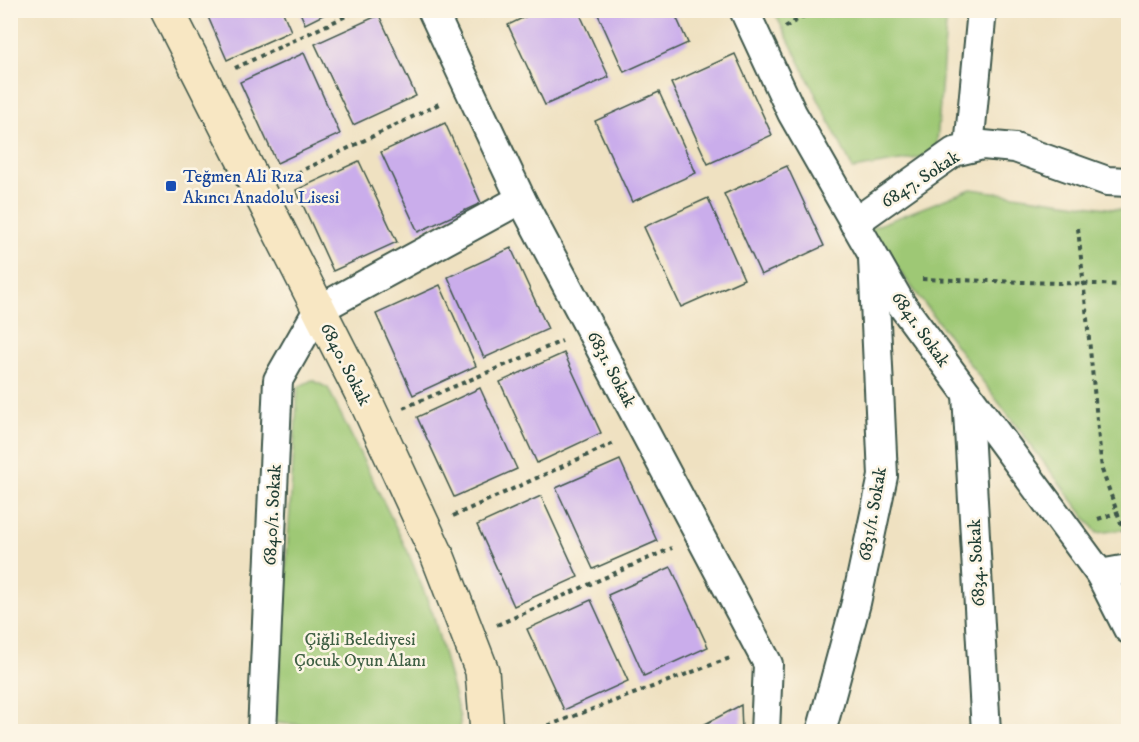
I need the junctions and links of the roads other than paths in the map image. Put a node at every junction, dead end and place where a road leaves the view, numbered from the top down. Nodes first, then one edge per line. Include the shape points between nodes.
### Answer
1 (168, 10) edge
2 (432, 10) edge
3 (744, 10) edge
4 (981, 10) edge
5 (969, 148) junction
6 (1128, 182) edge
7 (522, 199) junction
8 (854, 223) junction
9 (878, 266) junction
10 (318, 309) junction
11 (967, 394) junction
12 (1128, 569) edge
13 (1100, 574) junction
14 (1128, 629) edge
15 (262, 732) edge
16 (488, 732) edge
17 (765, 732) edge
18 (821, 732) edge
19 (986, 732) edge

1 - 10 street, 6840. Sokak
2 - 7 street, 6831. Sokak
3 - 8 street, 6841. Sokak via 792,113
4 - 5 street
5 - 6 street, 6847. Sokak via 1015,148 1107,181
5 - 8 street, 6847. Sokak via 954,152
7 - 10 street
7 - 17 street, 6831. Sokak via 768,664
8 - 9 street, 6841. Sokak
9 - 11 street, 6841. Sokak
9 - 18 street, 6831/1. Sokak via 883,476 856,603
10 - 15 street, 6840/1. Sokak via 278,380
10 - 16 street, 6840. Sokak via 375,420 469,637 482,671
11 - 13 street, 6841. Sokak
11 - 19 street, 6834. Sokak
12 - 13 street
13 - 14 street, 6841. Sokak

